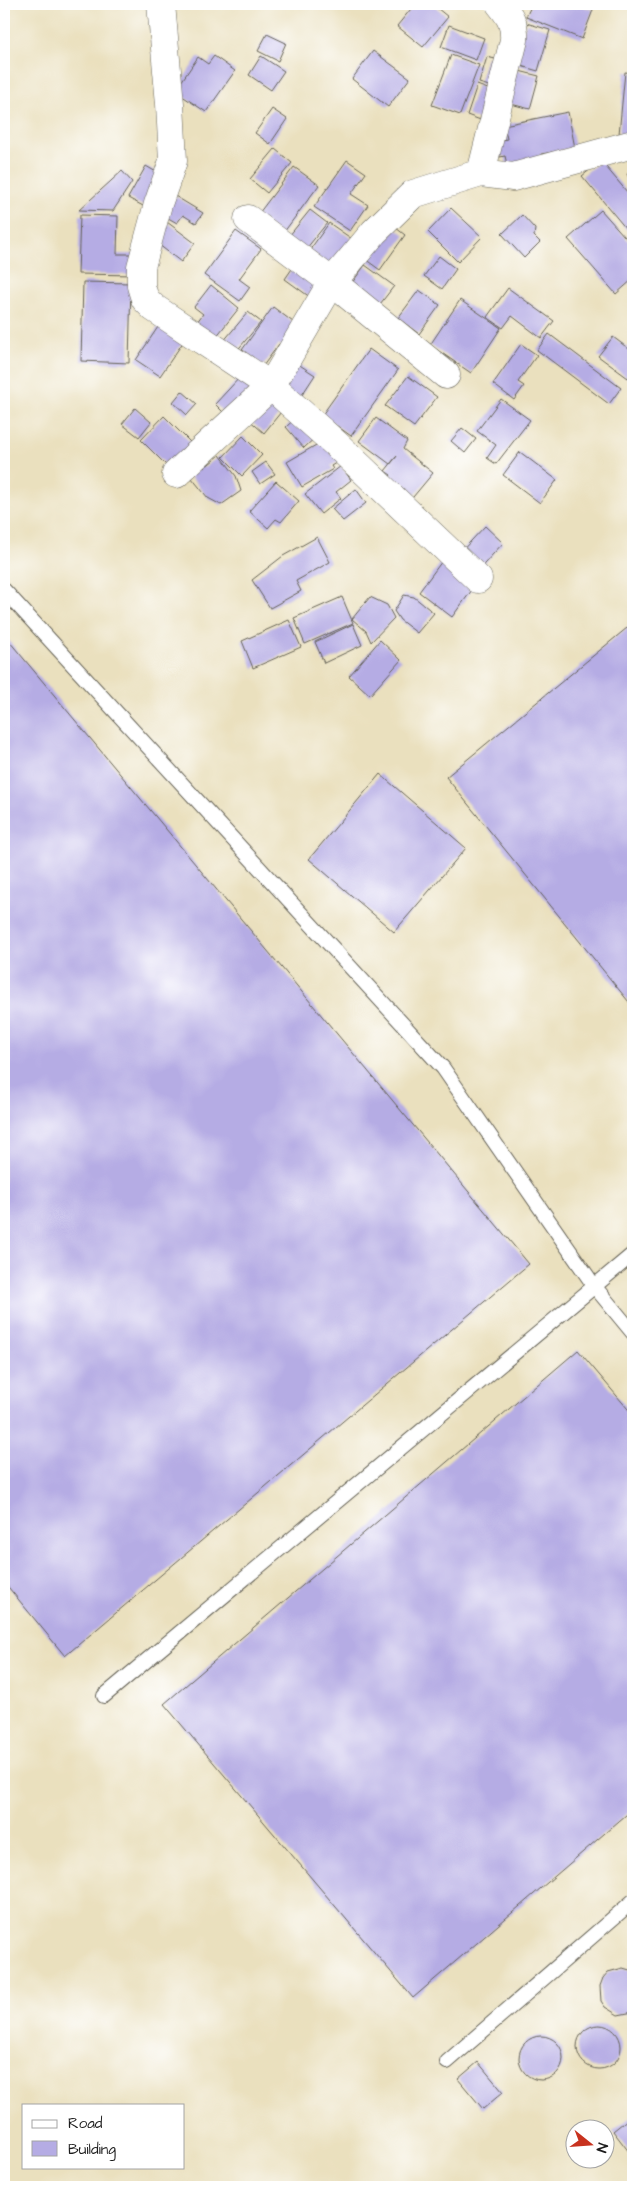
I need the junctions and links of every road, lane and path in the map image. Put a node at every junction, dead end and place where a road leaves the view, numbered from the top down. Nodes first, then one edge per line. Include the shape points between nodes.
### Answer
1 (161, 4) edge
2 (500, 4) edge
3 (633, 144) edge
4 (481, 172) junction
5 (248, 219) dead end
6 (332, 282) junction
7 (446, 375) dead end
8 (271, 386) junction
9 (176, 474) dead end
10 (478, 579) dead end
11 (4, 590) edge
12 (633, 1254) edge
13 (595, 1287) junction
14 (633, 1333) edge
15 (104, 1696) dead end
16 (633, 1901) edge
17 (447, 2062) dead end

1 - 8 street via 173,161 141,267 145,299
2 - 4 street via 513,22 514,40
3 - 4 street via 513,177
4 - 6 street via 413,194 374,232
5 - 6 street
6 - 7 street
6 - 8 street
8 - 9 street
8 - 10 street
11 - 13 lane via 443,1068
12 - 13 lane
13 - 14 lane
13 - 15 lane
16 - 17 lane

